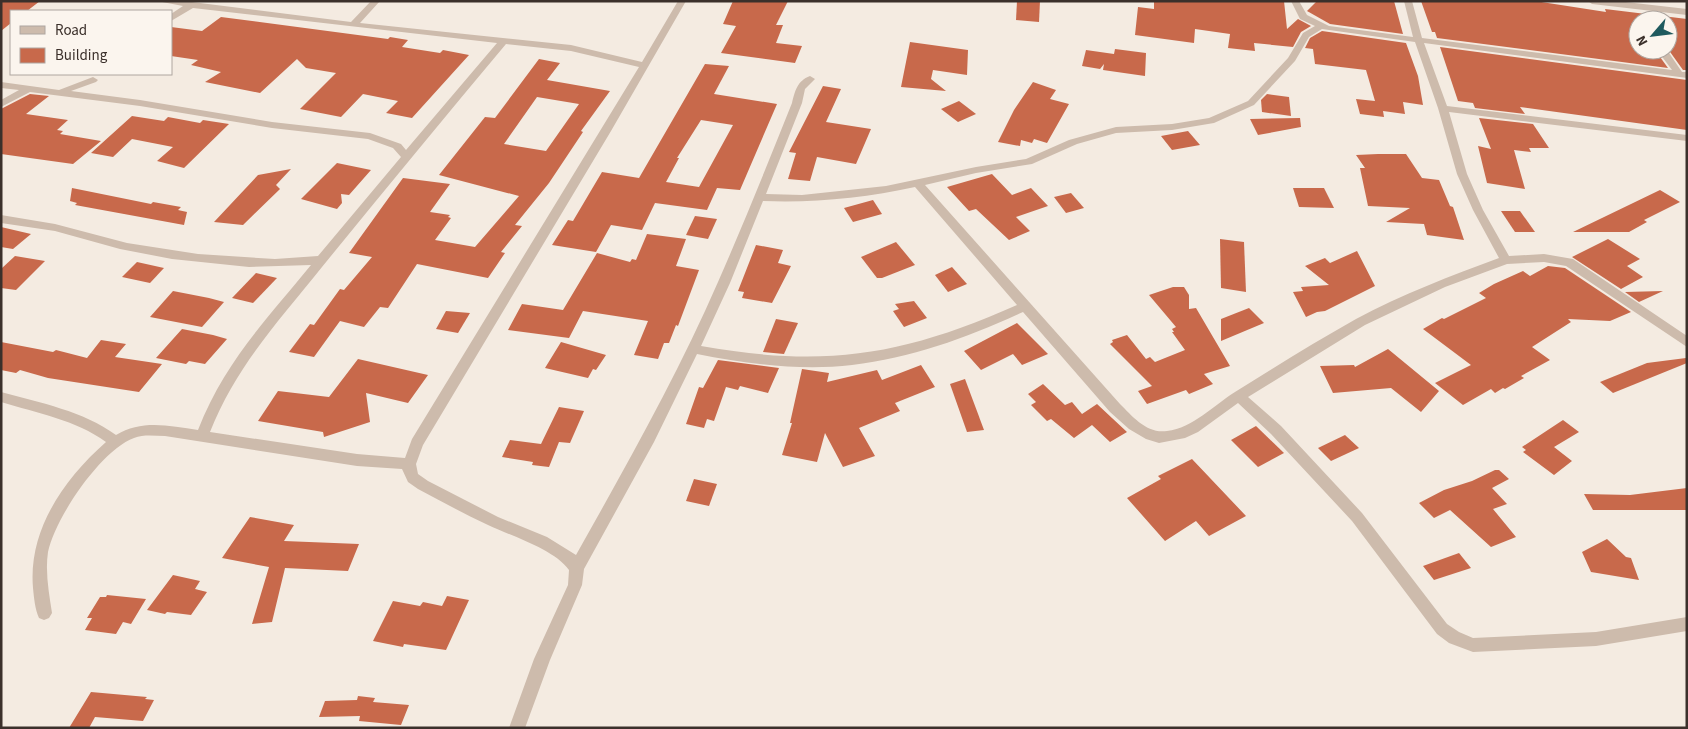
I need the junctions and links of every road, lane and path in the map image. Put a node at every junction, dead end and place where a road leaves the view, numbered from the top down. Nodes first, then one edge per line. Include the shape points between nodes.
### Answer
1 (161, 1) edge
2 (376, 1) edge
3 (682, 1) edge
4 (1295, 1) edge
5 (1408, 1) edge
6 (1592, 1) edge
7 (221, 4) edge
8 (1637, 4) edge
9 (190, 5) junction
10 (1687, 12) edge
11 (172, 17) edge
12 (354, 24) junction
13 (1321, 26) junction
14 (1420, 38) junction
15 (504, 41) junction
16 (1670, 60) edge
17 (644, 66) junction
18 (1683, 75) edge
19 (95, 77) edge
20 (810, 79) dead end
21 (1, 85) edge
22 (26, 90) junction
23 (1, 92) edge
24 (58, 92) junction
25 (95, 97) junction
26 (1, 104) edge
27 (1443, 108) junction
28 (1687, 138) edge
29 (406, 156) junction
30 (917, 183) junction
31 (758, 197) junction
32 (1, 218) edge
33 (320, 260) junction
34 (1506, 260) junction
35 (1025, 306) junction
36 (1687, 342) edge
37 (693, 349) junction
38 (1239, 396) junction
39 (1, 397) edge
40 (202, 437) junction
41 (116, 442) junction
42 (409, 464) junction
43 (577, 568) junction
44 (44, 612) dead end
45 (1687, 624) edge
46 (517, 728) edge

1 - 9 street
2 - 12 street
3 - 17 street
4 - 13 street via 1303,17
5 - 14 street
6 - 8 street
7 - 9 street
7 - 12 street
8 - 10 street
9 - 11 street
12 - 15 street
13 - 14 street via 1382,36
13 - 30 street via 1306,35 1292,59 1250,103 1221,118 1172,127 1116,130 1072,142 1028,162
14 - 18 street
14 - 27 street via 1422,54
15 - 17 street via 571,48
15 - 29 street
16 - 18 street
17 - 42 street via 431,418
19 - 24 street
19 - 25 street
20 - 31 street via 800,88 797,103
21 - 22 street
22 - 23 street
22 - 24 street
22 - 26 street
24 - 25 street
25 - 29 street via 272,125 370,136 397,146
27 - 28 street
27 - 34 street via 1462,174
29 - 33 street
30 - 31 street via 827,197
30 - 35 street
31 - 37 street via 724,283
32 - 33 street via 146,251 284,264
33 - 40 street via 227,379
34 - 36 street via 1544,258 1569,262
34 - 38 street via 1441,284 1370,317
35 - 37 street via 994,321 917,348 852,360 777,360
35 - 38 street via 1115,408 1136,429 1152,438 1176,436 1193,428
37 - 43 street via 649,438
38 - 45 street via 1276,430 1358,517 1430,615 1442,630 1454,638 1473,645 1596,639
39 - 41 street via 79,420 94,426
40 - 41 street via 148,430
40 - 42 street via 357,460
41 - 44 street via 80,479 46,532 39,569
42 - 43 street via 413,478 423,485 542,542 571,560
43 - 46 street via 576,585 542,659

